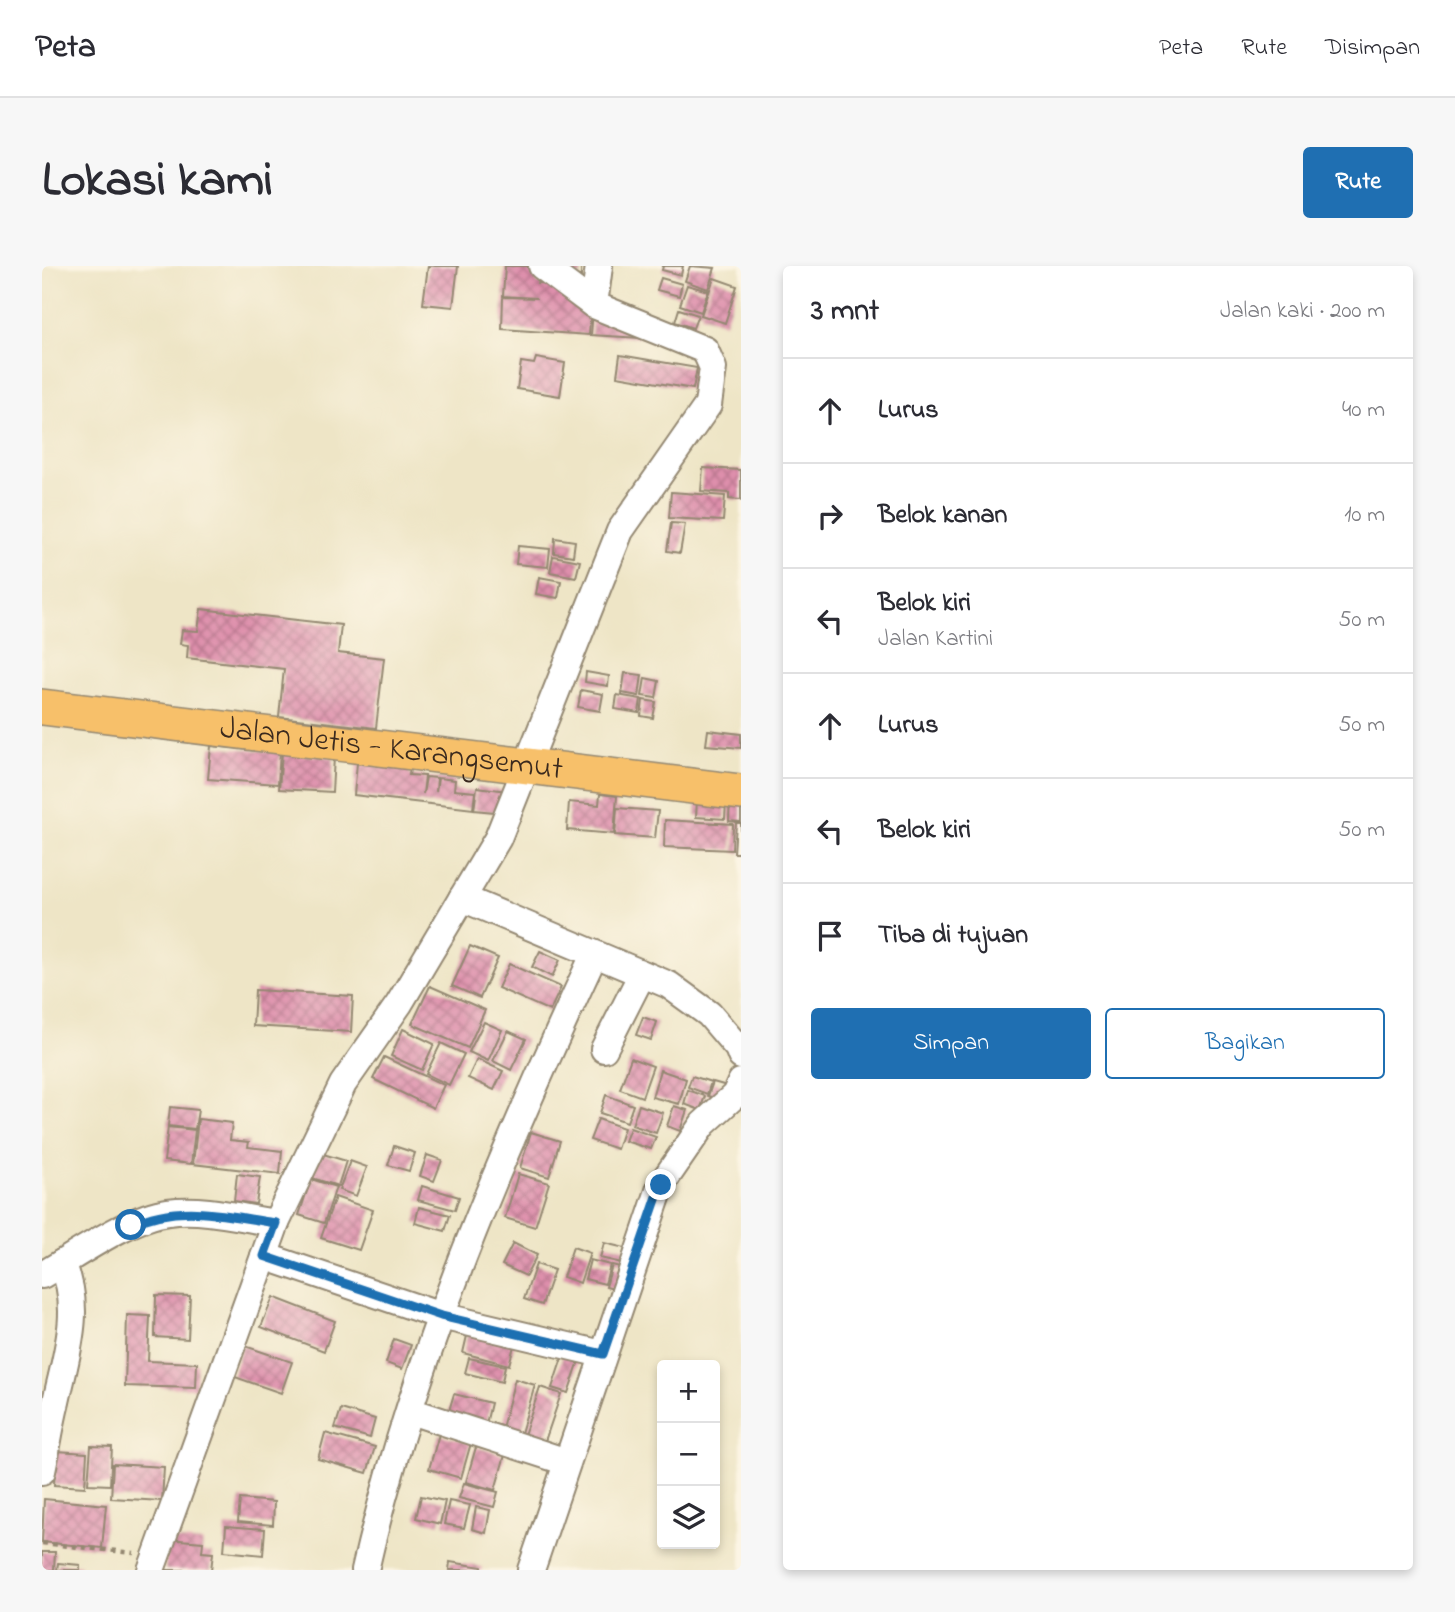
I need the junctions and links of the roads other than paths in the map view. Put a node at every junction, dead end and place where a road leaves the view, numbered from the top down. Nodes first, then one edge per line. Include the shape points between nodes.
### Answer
1 (542, 266) edge
2 (599, 266) edge
3 (594, 306) junction
4 (42, 707) edge
5 (524, 766) junction
6 (741, 792) edge
7 (462, 898) junction
8 (594, 955) junction
9 (642, 974) junction
10 (604, 1049) dead end
11 (741, 1056) edge
12 (741, 1082) edge
13 (276, 1223) junction
14 (264, 1256) junction
15 (52, 1269) edge
16 (441, 1316) junction
17 (603, 1354) junction
18 (410, 1411) junction
19 (567, 1462) junction
20 (42, 1471) edge
21 (153, 1562) edge
22 (365, 1570) edge
23 (531, 1570) edge

1 - 3 street
2 - 3 street
3 - 5 street via 705,350 713,368 708,405 620,531
4 - 5 main road, Jalan Jetis - Karangsemut
5 - 6 main road, Jalan Jetis - Karangsemut
5 - 7 street via 498,838
7 - 8 street
7 - 13 street via 399,1004 343,1084
8 - 9 street
8 - 16 street via 517,1121
9 - 10 street
9 - 11 street via 669,985 709,1014
12 - 17 street via 735,1095 703,1124 661,1185
13 - 14 street
13 - 15 street via 169,1212 131,1225
14 - 16 street
14 - 21 street
15 - 20 street via 71,1283 73,1310
16 - 17 street
16 - 18 street
17 - 19 street
18 - 19 street
18 - 22 street via 383,1489
19 - 23 street

